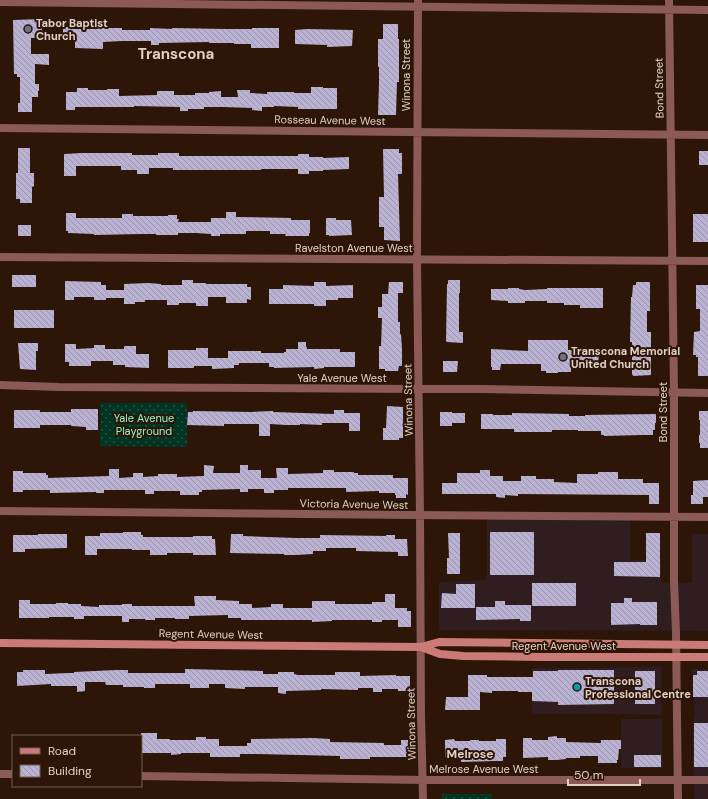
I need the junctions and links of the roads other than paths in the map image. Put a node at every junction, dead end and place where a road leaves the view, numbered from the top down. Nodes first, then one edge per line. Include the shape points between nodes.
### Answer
1 (669, 0) edge
2 (0, 2) edge
3 (418, 3) edge
4 (669, 9) junction
5 (708, 10) edge
6 (0, 128) edge
7 (417, 132) junction
8 (671, 135) junction
9 (708, 135) edge
10 (0, 257) edge
11 (417, 259) junction
12 (672, 260) junction
13 (708, 260) edge
14 (0, 385) edge
15 (419, 390) junction
16 (674, 392) junction
17 (708, 393) edge
18 (0, 511) edge
19 (420, 515) junction
20 (674, 517) junction
21 (708, 517) edge
22 (0, 643) edge
23 (676, 644) junction
24 (708, 645) edge
25 (421, 647) junction
26 (676, 657) junction
27 (708, 657) edge
28 (0, 774) edge
29 (12, 774) edge
30 (142, 776) edge
31 (423, 780) junction
32 (678, 780) junction
33 (708, 780) edge
34 (423, 799) edge
35 (678, 799) edge

1 - 4 street, Bond Street
2 - 3 street
3 - 4 street via 483,8
3 - 7 street, Winona Street
4 - 5 street
4 - 8 street, Bond Street
6 - 7 street, Rosseau Avenue West
7 - 8 street, Rosseau Avenue West
7 - 11 street, Winona Street
8 - 9 street, Rosseau Avenue West
8 - 12 street, Bond Street
10 - 11 street, Ravelston Avenue West
11 - 12 street, Ravelston Avenue West
11 - 15 street, Winona Street
12 - 13 street, Ravelston Avenue West
12 - 16 street, Bond Street
14 - 15 street, Yale Avenue West
15 - 16 street, Yale Avenue West
15 - 19 street, Winona Street
16 - 17 street, Yale Avenue West
16 - 20 street, Bond Street
18 - 19 street, Victoria Avenue West
19 - 20 street, Victoria Avenue West
19 - 25 street, Winona Street
20 - 21 street, Victoria Avenue West
20 - 23 street, Bond Street
22 - 25 main road, Regent Avenue West
23 - 24 main road, Regent Avenue West
23 - 25 main road, Regent Avenue West via 439,642
23 - 26 street, Bond Street
25 - 26 main road, Regent Avenue West via 440,654 463,656
25 - 31 street, Winona Street
26 - 27 main road, Regent Avenue West
26 - 32 street, Bond Street
28 - 29 street
30 - 31 street, Melrose Avenue West
31 - 32 street, Melrose Avenue West
31 - 34 street, Winona Street
32 - 33 street, Melrose Avenue West
32 - 35 street, Bond Street

